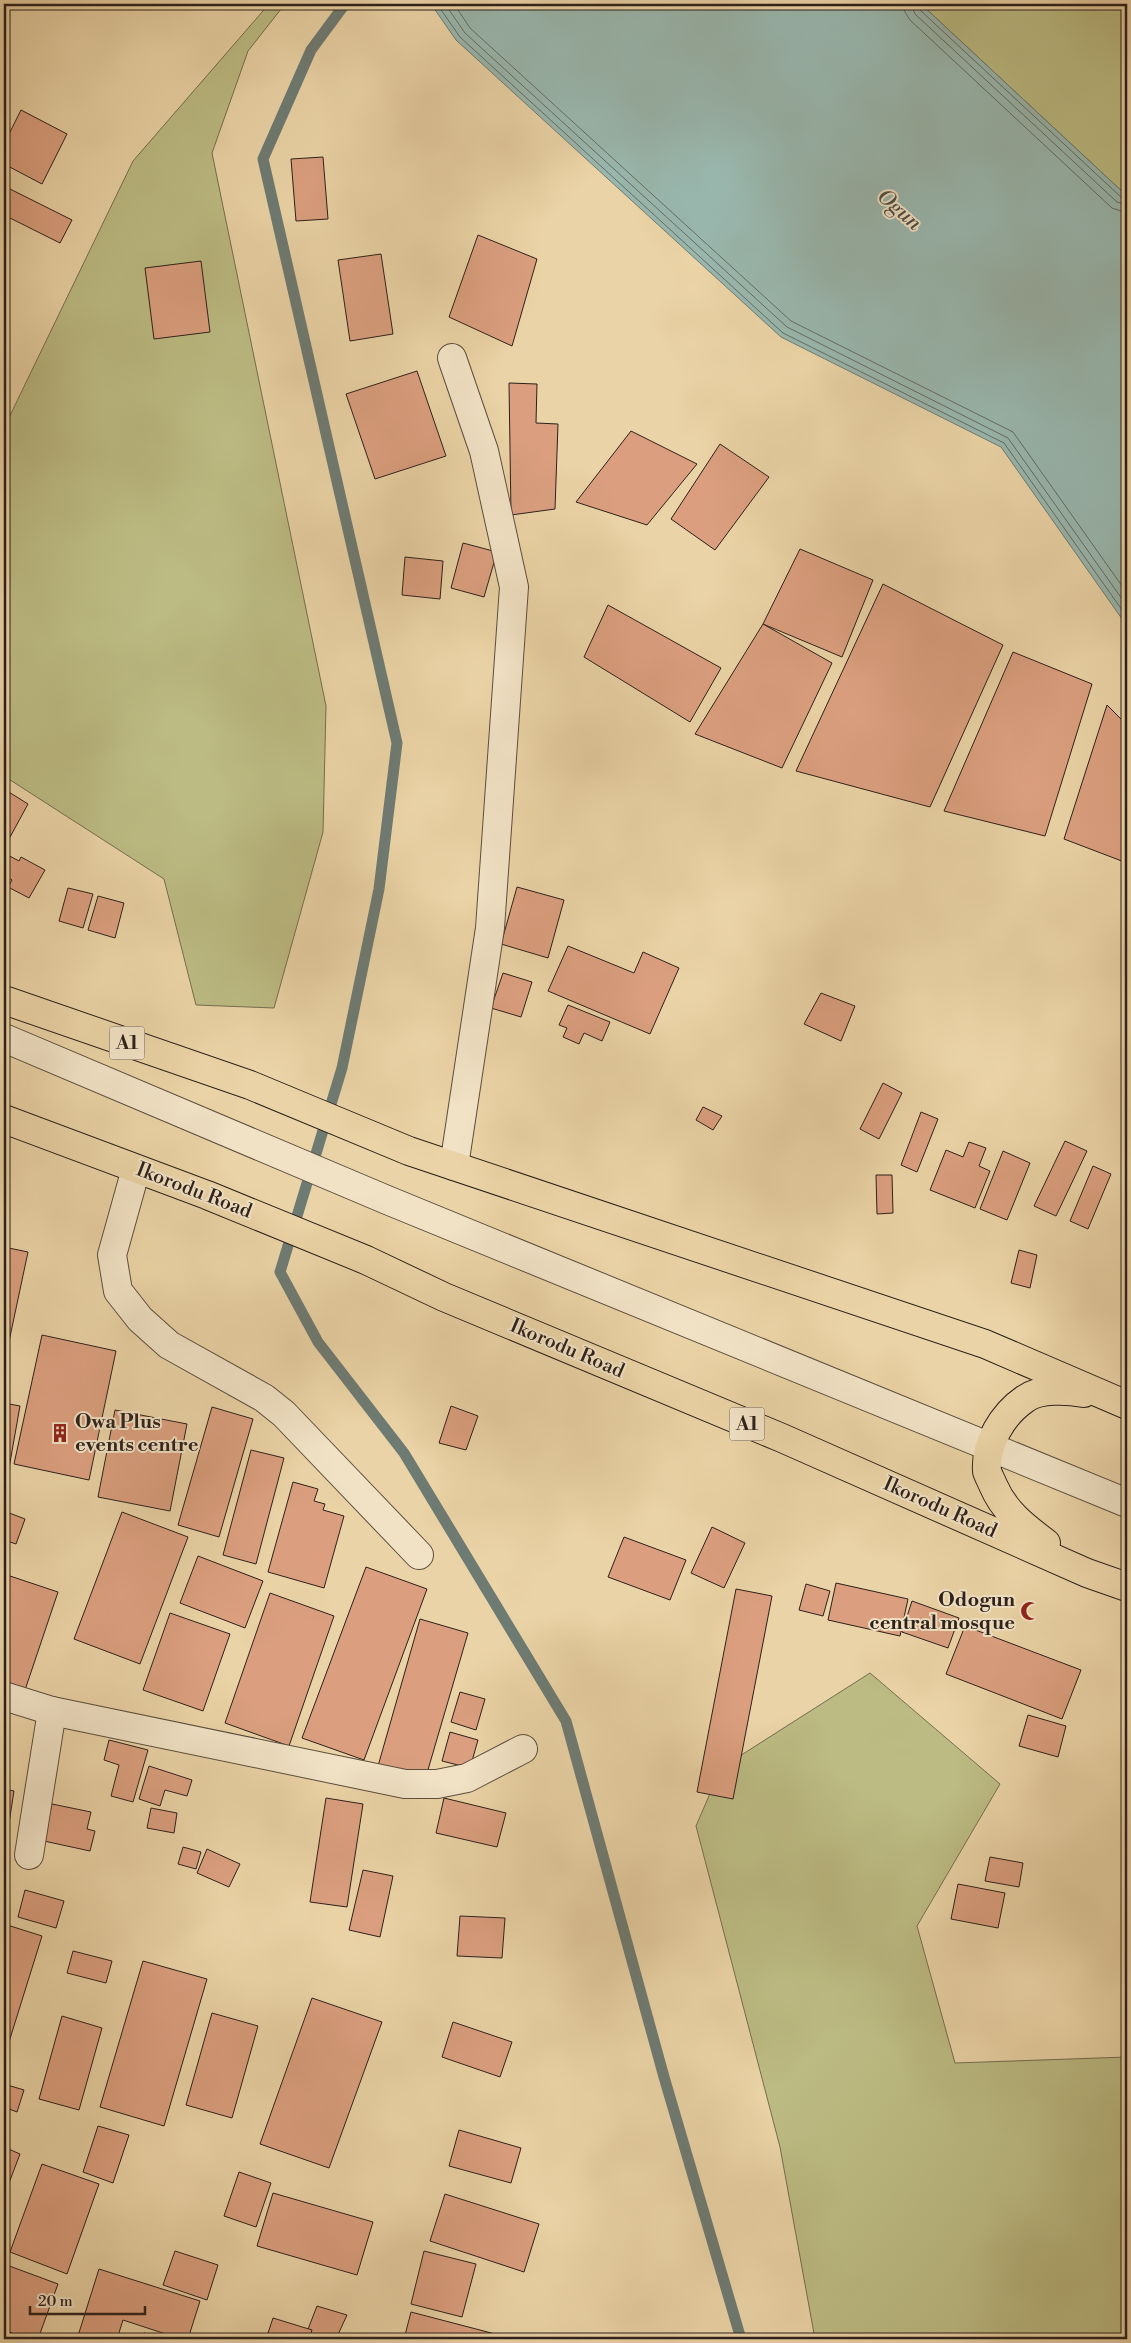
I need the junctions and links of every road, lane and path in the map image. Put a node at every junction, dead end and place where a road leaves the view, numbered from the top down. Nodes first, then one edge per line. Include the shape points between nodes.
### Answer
1 (452, 358) dead end
2 (4, 1000) edge
3 (4, 1038) edge
4 (4, 1118) edge
5 (454, 1166) junction
6 (136, 1169) junction
7 (1116, 1400) edge
8 (990, 1447) junction
9 (1127, 1503) edge
10 (419, 1555) dead end
11 (1087, 1573) junction
12 (1127, 1587) edge
13 (4, 1696) edge
14 (52, 1711) junction
15 (523, 1749) dead end
16 (29, 1855) dead end

1 - 5 street via 484,452 514,587 490,928
2 - 5 highway, A1 via 250,1085 409,1151
3 - 8 street via 387,1200
4 - 6 highway, Ikorodu Road / A1
5 - 7 highway, A1 via 985,1344
6 - 10 street via 112,1255 118,1291 140,1319 169,1345 264,1398 284,1414
6 - 11 highway, Ikorodu Road / A1 via 366,1260 444,1297 782,1438
7 - 8 highway via 1059,1389 1025,1398 996,1429
8 - 9 street
8 - 11 highway via 987,1472 1000,1501 1018,1522
11 - 12 highway, Ikorodu Road / A1
13 - 14 street
14 - 15 street via 405,1784 437,1784 467,1778
14 - 16 street

